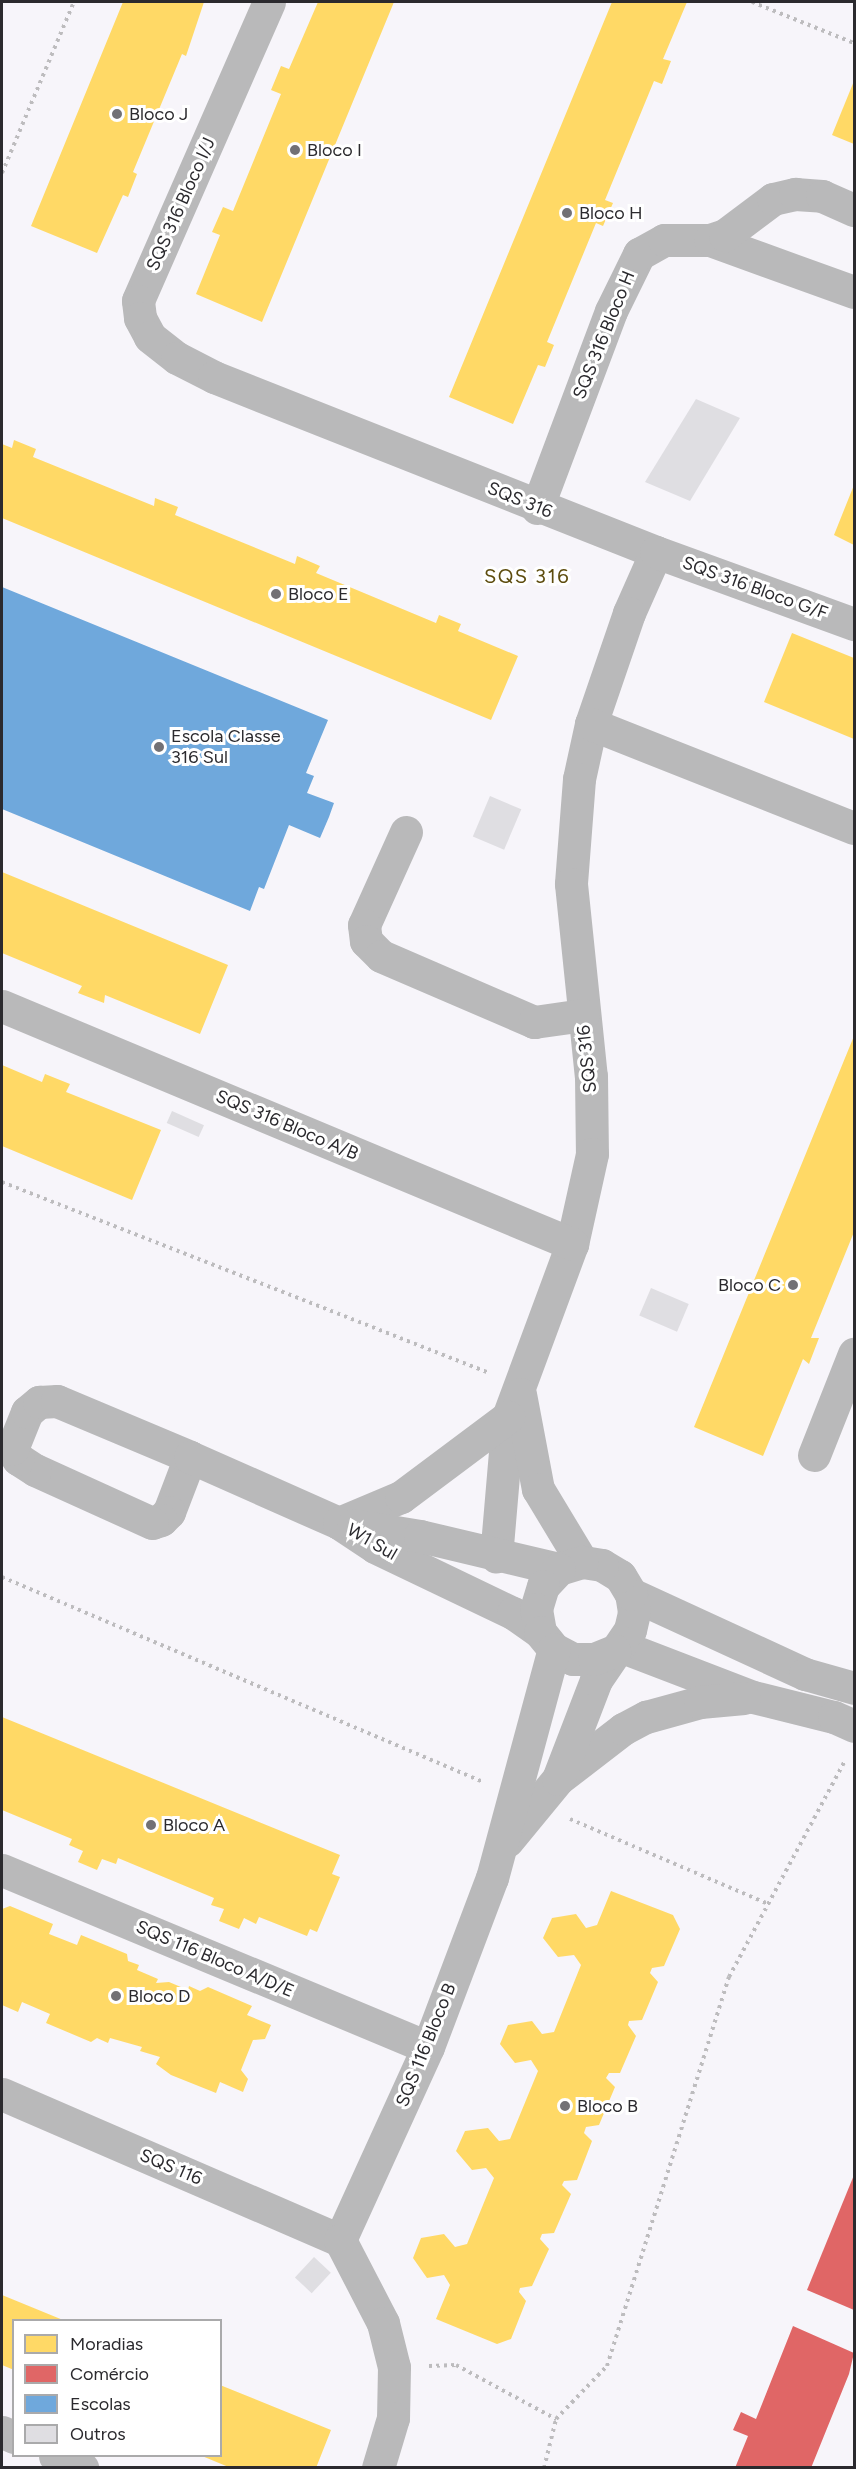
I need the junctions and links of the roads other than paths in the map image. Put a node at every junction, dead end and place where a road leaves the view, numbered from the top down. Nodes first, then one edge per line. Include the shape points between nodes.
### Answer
1 (269, 2) edge
2 (855, 210) edge
3 (710, 240) junction
4 (855, 292) edge
5 (214, 377) joint
6 (537, 508) junction
7 (656, 552) junction
8 (855, 624) edge
9 (591, 724) junction
10 (855, 828) edge
11 (406, 832) dead end
12 (2, 1006) edge
13 (583, 1015) junction
14 (572, 1244) junction
15 (855, 1354) edge
16 (519, 1384) junction
17 (508, 1417) junction
18 (814, 1455) dead end
19 (190, 1456) junction
20 (339, 1523) junction
21 (496, 1556) junction
22 (571, 1566) junction
23 (631, 1594) junction
24 (547, 1640) junction
25 (617, 1648) junction
26 (855, 1688) edge
27 (753, 1697) junction
28 (852, 1739) edge
29 (558, 1779) junction
30 (502, 1847) junction
31 (2, 1870) edge
32 (428, 2048) junction
33 (2, 2094) edge
34 (340, 2240) junction
35 (57, 2457) edge
36 (82, 2468) edge
37 (378, 2468) edge

1 - 5 street, SQS 316 Bloco I/J via 138,301 140,318 150,336 177,358
2 - 3 street, SQS 316 Bloco H via 812,194 772,199 725,235
3 - 4 street
3 - 6 street, SQS 316 Bloco H via 664,240 639,255 610,311
5 - 6 street, SQS 316
6 - 7 street, SQS 316
7 - 8 street, SQS 316 Bloco G/F
7 - 9 street, SQS 316 via 629,613
9 - 10 street
9 - 13 street, SQS 316 via 579,779 572,884
11 - 13 street via 364,925 366,940 381,956 534,1022
12 - 14 street, SQS 316 Bloco A/B
13 - 14 street, SQS 316 via 591,1076 592,1154
14 - 16 street, SQS 316
15 - 18 street
16 - 17 street, SQS 316
16 - 22 street via 538,1488
17 - 20 street via 401,1497
17 - 21 street, SQS 316
19 - 19 street via 46,1399 27,1412 12,1449 18,1459 35,1470 152,1523 169,1512
19 - 20 street
20 - 21 street, W1 Sul via 420,1536
20 - 24 street, W1 Sul via 375,1547 513,1613
21 - 22 street, W1 Sul
22 - 23 street via 602,1565 620,1576
22 - 24 street via 543,1586 536,1609
23 - 25 street via 634,1612 630,1630
23 - 26 street via 805,1674
24 - 25 street via 573,1659 594,1659
24 - 30 street, SQS 116 Bloco B
25 - 27 street
25 - 29 street, SQS 116 Bloco B via 596,1680
27 - 28 street
27 - 29 street, SQS 116 Bloco B via 700,1702 646,1717 623,1729
29 - 30 street, SQS 116 Bloco B
30 - 32 street, SQS 116 Bloco B
31 - 32 street, SQS 116 Bloco A/D/E
32 - 34 street, SQS 116 Bloco B
33 - 34 street, SQS 116
34 - 37 street via 383,2323 394,2367 393,2418
35 - 36 street

